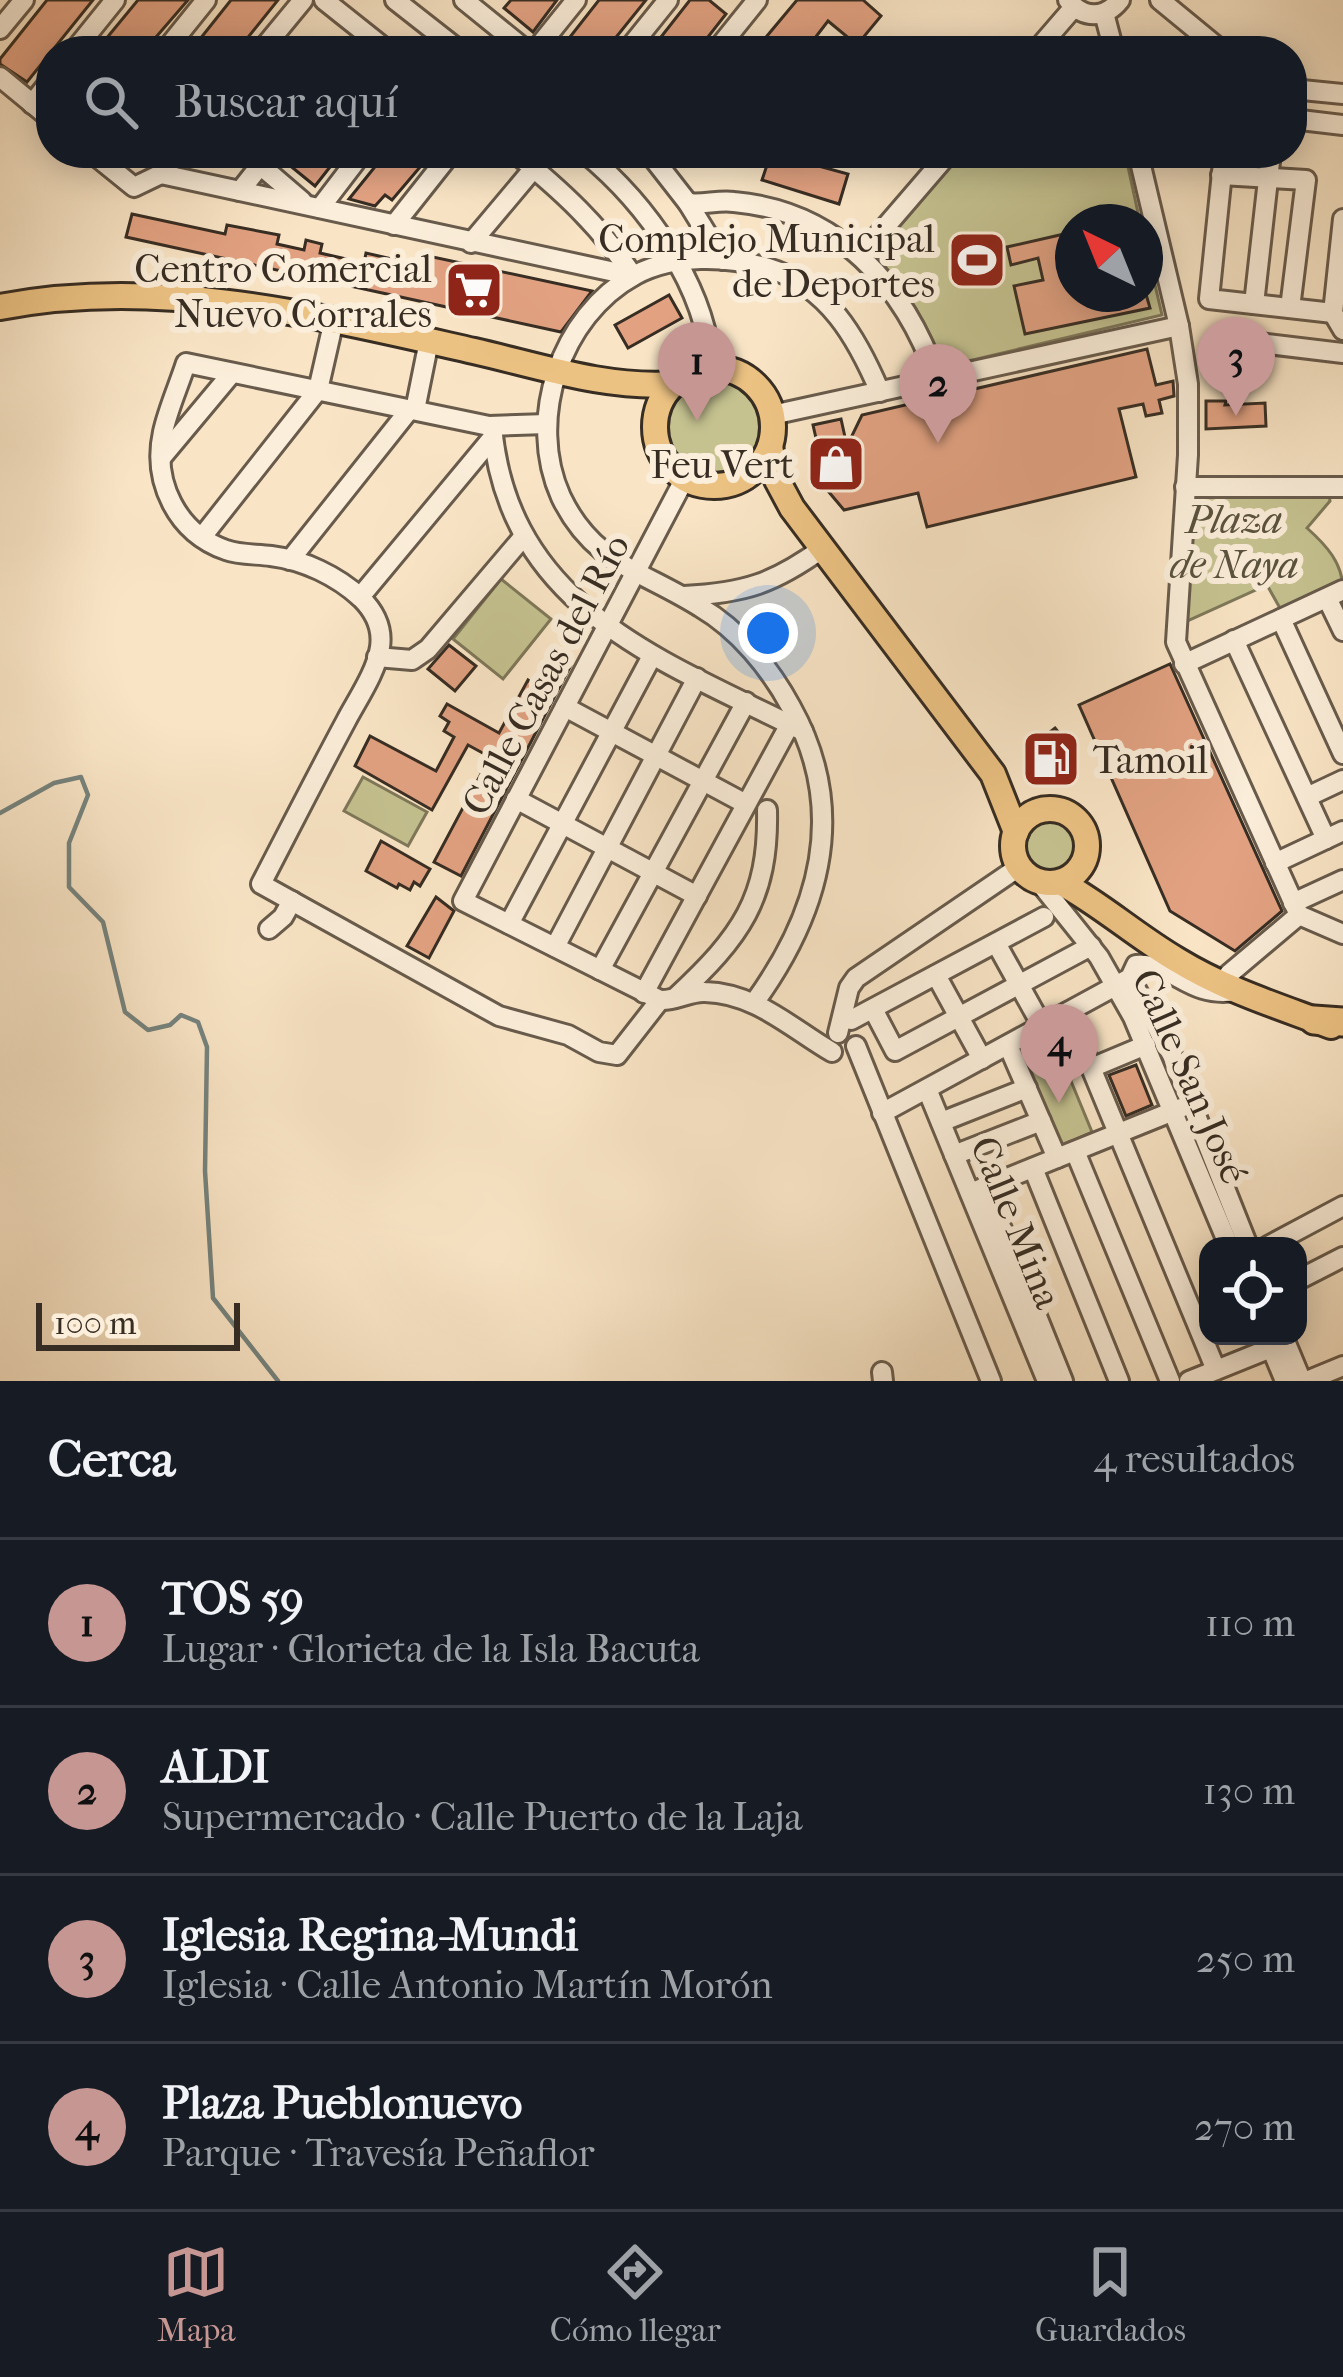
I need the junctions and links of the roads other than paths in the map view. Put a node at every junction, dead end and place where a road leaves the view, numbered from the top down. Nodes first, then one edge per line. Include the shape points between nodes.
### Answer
1 (24, 0) edge
2 (115, 0) edge
3 (206, 0) edge
4 (303, 0) edge
5 (324, 0) edge
6 (395, 0) edge
7 (576, 0) edge
8 (668, 0) edge
9 (1160, 0) edge
10 (475, 3) edge
11 (747, 3) edge
12 (1071, 3) edge
13 (1112, 7) edge
14 (0, 29) edge
15 (365, 33) junction
16 (86, 36) edge
17 (177, 36) edge
18 (273, 36) edge
19 (363, 36) edge
20 (369, 36) edge
21 (441, 36) edge
22 (514, 36) edge
23 (544, 36) edge
24 (639, 36) edge
25 (726, 36) edge
26 (1047, 36) edge
27 (1204, 36) edge
28 (0, 77) edge
29 (1307, 90) edge
30 (1343, 94) edge
31 (36, 99) edge
32 (32, 104) junction
33 (36, 107) edge
34 (1307, 121) edge
35 (1343, 125) edge
36 (111, 168) edge
37 (166, 168) edge
38 (258, 168) edge
39 (274, 168) edge
40 (348, 168) edge
41 (439, 168) edge
42 (534, 168) joint
43 (600, 168) edge
44 (661, 168) edge
45 (936, 168) edge
46 (1142, 168) edge
47 (1222, 168) edge
48 (1269, 168) edge
49 (161, 174) junction
50 (1221, 175) junction
51 (1268, 178) junction
52 (240, 191) junction
53 (688, 203) junction
54 (313, 207) junction
55 (1343, 219) edge
56 (394, 225) junction
57 (471, 243) junction
58 (862, 254) junction
59 (723, 260) junction
60 (675, 262) junction
61 (1340, 274) edge
62 (633, 277) junction
63 (1254, 304) junction
64 (8, 305) edge
65 (1290, 308) junction
66 (334, 320) junction
67 (1338, 322) edge
68 (1179, 326) junction
69 (429, 340) junction
70 (1259, 343) dead end
71 (1343, 353) edge
72 (711, 368) junction
73 (557, 369) junction
74 (232, 373) junction
75 (937, 379) junction
76 (614, 384) junction
77 (674, 384) junction
78 (318, 390) junction
79 (880, 392) junction
80 (412, 410) junction
81 (772, 415) junction
82 (547, 424) junction
83 (655, 424) junction
84 (493, 432) junction
85 (770, 447) junction
86 (161, 458) junction
87 (685, 478) junction
88 (736, 482) junction
89 (1185, 487) junction
90 (1343, 487) edge
91 (792, 508) junction
92 (524, 536) junction
93 (202, 537) junction
94 (823, 548) junction
95 (290, 560) junction
96 (635, 574) junction
97 (1335, 594) edge
98 (679, 596) junction
99 (360, 597) junction
100 (1282, 619) junction
101 (607, 627) junction
102 (1343, 631) edge
103 (1234, 640) junction
104 (652, 656) junction
105 (376, 657) junction
106 (1184, 664) junction
107 (697, 678) junction
108 (746, 702) junction
109 (565, 707) junction
110 (796, 727) junction
111 (1338, 730) edge
112 (611, 732) junction
113 (1343, 754) edge
114 (656, 756) junction
115 (992, 774) junction
116 (1343, 780) edge
117 (703, 781) junction
118 (1307, 797) junction
119 (517, 799) junction
120 (746, 804) junction
121 (1046, 809) junction
122 (767, 810) dead end
123 (562, 824) junction
124 (1016, 832) junction
125 (1335, 835) edge
126 (607, 848) junction
127 (1086, 857) junction
128 (1275, 863) junction
129 (653, 873) junction
130 (1039, 877) junction
131 (1343, 880) edge
132 (697, 896) junction
133 (292, 901) junction
134 (1296, 909) junction
135 (1112, 913) junction
136 (1044, 917) dead end
137 (509, 923) junction
138 (269, 929) dead end
139 (1343, 934) edge
140 (996, 943) junction
141 (1091, 946) junction
142 (555, 947) junction
143 (600, 970) junction
144 (936, 975) junction
145 (1123, 982) junction
146 (1019, 984) junction
147 (1229, 988) junction
148 (659, 998) junction
149 (754, 1003) junction
150 (873, 1009) junction
151 (1068, 1012) junction
152 (959, 1017) junction
153 (1314, 1020) joint
154 (1042, 1026) junction
155 (1343, 1026) edge
156 (844, 1036) junction
157 (1008, 1045) junction
158 (1146, 1045) junction
159 (982, 1059) junction
160 (1091, 1068) junction
161 (1027, 1088) junction
162 (927, 1089) junction
163 (1182, 1108) junction
164 (882, 1113) junction
165 (1040, 1121) junction
166 (941, 1122) junction
167 (1119, 1133) junction
168 (955, 1155) junction
169 (1066, 1155) junction
170 (1033, 1168) junction
171 (977, 1190) junction
172 (1343, 1206) edge
173 (1226, 1237) edge
174 (1244, 1237) edge
175 (1285, 1237) edge
176 (1343, 1257) edge
177 (1307, 1275) edge
178 (1268, 1345) edge
179 (1279, 1345) edge
180 (1343, 1366) edge
181 (1223, 1373) edge
182 (1192, 1380) edge
183 (1299, 1380) edge
184 (991, 1381) edge
185 (1047, 1381) edge
186 (1063, 1381) edge
187 (1119, 1381) edge
188 (1170, 1381) edge

1 - 14 street
2 - 16 street
3 - 17 street
4 - 18 street
5 - 15 street
6 - 21 street
7 - 23 street
8 - 24 street
9 - 27 street
10 - 22 street
11 - 25 street
12 - 13 street via 1088,14
12 - 26 street
15 - 19 street
15 - 20 street
28 - 32 street
29 - 30 street
31 - 32 street
32 - 33 street
34 - 35 street
36 - 49 street via 134,187
37 - 49 street
38 - 52 street
39 - 54 street
40 - 54 street
41 - 56 street
42 - 57 street
42 - 62 street via 580,208
43 - 60 street
44 - 53 street
45 - 58 street
46 - 68 street
47 - 50 street
48 - 51 street
49 - 52 street
50 - 51 street
50 - 63 street via 1209,298
51 - 63 street
51 - 65 street via 1306,180
52 - 54 street
53 - 58 street via 772,209
53 - 59 street
54 - 56 street
55 - 61 street
56 - 57 street
57 - 62 street
58 - 75 street via 899,298
59 - 60 street
59 - 79 street via 779,272 811,289 861,346
60 - 62 street
60 - 72 street via 698,302
61 - 67 street
62 - 73 street via 596,306
63 - 65 street
64 - 66 main road via 186,298
65 - 67 street
66 - 69 main road
66 - 78 street
68 - 75 street
68 - 89 street
69 - 73 main road
69 - 80 street
70 - 71 street
72 - 77 main road
72 - 81 main road via 752,382
73 - 76 main road
73 - 82 street
74 - 78 street
74 - 86 street
74 - 86 street via 186,363
75 - 79 street
76 - 77 main road
76 - 83 main road
77 - 83 main road
78 - 80 street
78 - 93 street
79 - 81 street
80 - 84 street
80 - 95 street
81 - 85 main road
82 - 84 street
82 - 96 street via 569,510 599,549
83 - 87 main road via 662,455
84 - 92 street via 501,484
84 - 99 street
85 - 88 main road
85 - 91 main road
86 - 93 street via 168,500
87 - 88 main road
87 - 96 street, Calle Casas del Río
88 - 91 main road
89 - 90 street
89 - 106 street via 1176,626
91 - 94 main road
92 - 101 street
92 - 105 street via 428,649 412,660
93 - 95 street via 228,552
94 - 98 street via 790,572 734,593
94 - 115 main road
95 - 99 street
96 - 98 street
96 - 101 street, Calle Casas del Río
97 - 100 street
97 - 102 street
98 - 110 street via 754,653 780,685
99 - 105 street via 379,621
100 - 103 street
100 - 111 street
101 - 104 street
101 - 109 street, Calle Casas del Río
103 - 106 street
103 - 118 street
104 - 107 street
104 - 112 street
105 - 133 street via 261,884
106 - 128 street
107 - 108 street
107 - 114 street
108 - 110 street
108 - 117 street
109 - 112 street
109 - 119 street, Calle Casas del Río
110 - 120 street
110 - 149 street via 822,802 822,844 803,922
111 - 113 street
112 - 114 street
112 - 123 street
114 - 117 street
114 - 126 street
115 - 121 main road
115 - 124 main road
116 - 118 street
117 - 120 street
117 - 129 street
118 - 125 street
119 - 123 street
119 - 137 street, Calle Casas del Río via 464,901
120 - 132 street
121 - 124 main road
121 - 127 main road via 1081,824
122 - 148 street via 758,893 724,948
123 - 126 street
123 - 137 street
124 - 130 main road via 1013,850
125 - 128 street
126 - 129 street
126 - 142 street
127 - 130 main road via 1071,877
127 - 135 main road
128 - 134 street
129 - 132 street
129 - 143 street
130 - 135 main road
130 - 141 street, Calle San José
130 - 156 street via 856,978
131 - 134 street
132 - 148 street
133 - 138 street
133 - 148 street via 499,1016 599,1052 617,1055
134 - 139 street
134 - 147 street via 1228,974
135 - 147 main road
136 - 140 street
137 - 142 street
140 - 144 street
140 - 146 street
141 - 145 street, Calle San José
141 - 146 street
142 - 143 street
143 - 148 street
144 - 150 street
144 - 152 street
145 - 147 street via 1142,963 1198,991
145 - 151 street
145 - 158 street, Calle San José
145 - 163 street, Calle San José via 1172,1055
146 - 152 street
146 - 154 street
147 - 153 main road
148 - 149 street via 700,991
149 - 156 street via 808,1036
150 - 152 street via 895,1051
150 - 156 street
151 - 154 street
151 - 160 street
152 - 159 street
153 - 155 highway
154 - 157 street
156 - 164 street
157 - 159 street
157 - 161 street
158 - 160 street
158 - 163 street, Calle San José
159 - 162 street
160 - 167 street
161 - 165 street
161 - 166 street
162 - 164 street
162 - 166 street, Calle Mina
163 - 167 street
163 - 173 street, Calle San José
163 - 174 street, Calle San José
164 - 184 street
165 - 168 street
165 - 169 street
166 - 168 street, Calle Mina
167 - 169 street
167 - 181 street
168 - 171 street, Calle Mina
169 - 170 street
169 - 188 street
170 - 171 street
170 - 187 street
171 - 185 street, Calle Mina
171 - 186 street, Calle Mina
172 - 175 street
176 - 177 street
178 - 181 street
179 - 183 street
180 - 183 street
181 - 182 street

